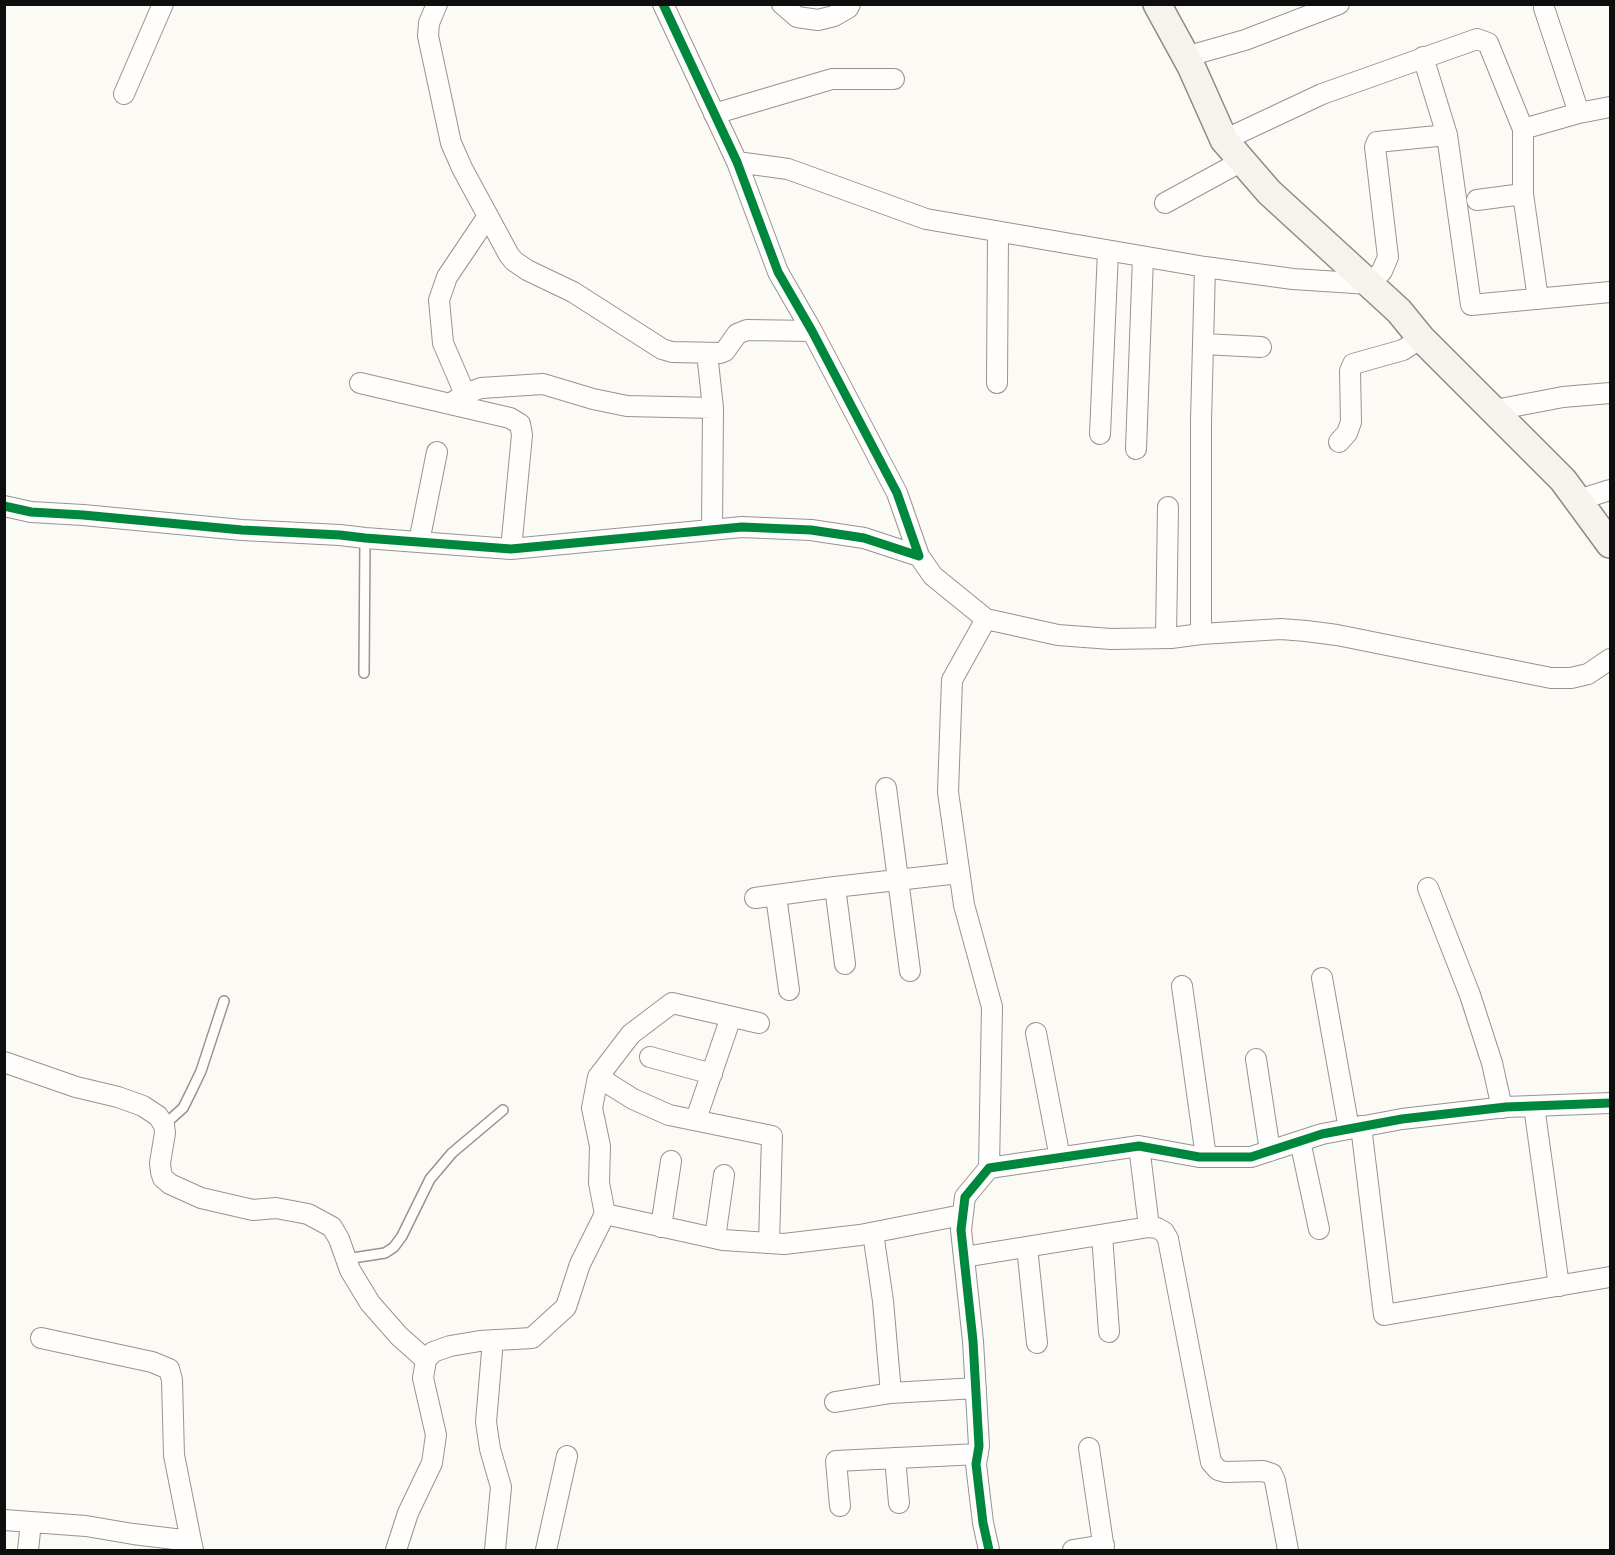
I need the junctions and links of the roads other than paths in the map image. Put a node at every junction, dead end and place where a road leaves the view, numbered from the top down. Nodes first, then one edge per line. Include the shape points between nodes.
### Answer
1 (163, 4) edge
2 (437, 4) edge
3 (663, 4) edge
4 (782, 4) edge
5 (850, 4) edge
6 (1157, 4) edge
7 (1339, 4) edge
8 (1544, 8) dead end
9 (1185, 57) junction
10 (1423, 57) junction
11 (894, 79) dead end
12 (124, 94) dead end
13 (1611, 107) edge
14 (1579, 113) junction
15 (714, 114) junction
16 (1523, 129) junction
17 (1447, 135) junction
18 (1224, 140) junction
19 (1242, 161) junction
20 (737, 162) junction
21 (1523, 194) junction
22 (1477, 200) dead end
23 (1165, 203) dead end
24 (488, 216) junction
25 (998, 233) junction
26 (1108, 251) junction
27 (1143, 257) junction
28 (1205, 267) junction
29 (1370, 284) junction
30 (1611, 292) edge
31 (1538, 299) junction
32 (812, 331) junction
33 (1421, 338) junction
34 (1204, 344) junction
35 (1261, 347) dead end
36 (707, 353) junction
37 (360, 383) dead end
38 (997, 383) dead end
39 (1611, 393) edge
40 (458, 399) junction
41 (713, 408) junction
42 (1495, 410) junction
43 (1100, 434) dead end
44 (1339, 442) dead end
45 (1136, 449) dead end
46 (437, 452) dead end
47 (1611, 490) edge
48 (1578, 500) junction
49 (4, 506) edge
50 (1168, 507) dead end
51 (712, 530) junction
52 (365, 538) junction
53 (419, 542) junction
54 (1611, 544) edge
55 (511, 549) junction
56 (919, 556) junction
57 (986, 619) junction
58 (1201, 634) junction
59 (1166, 638) junction
60 (1611, 659) edge
61 (364, 673) dead end
62 (886, 788) dead end
63 (959, 873) junction
64 (898, 880) junction
65 (835, 887) junction
66 (1428, 888) dead end
67 (776, 896) junction
68 (755, 898) dead end
69 (845, 964) dead end
70 (910, 970) dead end
71 (1322, 978) dead end
72 (1182, 986) dead end
73 (789, 990) dead end
74 (224, 1001) dead end
75 (731, 1017) junction
76 (759, 1023) dead end
77 (1036, 1033) dead end
78 (650, 1057) dead end
79 (1256, 1059) dead end
80 (4, 1062) edge
81 (712, 1074) junction
82 (598, 1077) junction
83 (1611, 1104) edge
84 (1534, 1106) junction
85 (1502, 1108) junction
86 (502, 1110) dead end
87 (696, 1119) junction
88 (164, 1125) junction
89 (1355, 1128) junction
90 (1300, 1141) junction
91 (1138, 1146) junction
92 (1270, 1151) junction
93 (1206, 1157) junction
94 (1060, 1158) junction
95 (671, 1161) dead end
96 (989, 1168) junction
97 (724, 1175) dead end
98 (605, 1214) junction
99 (963, 1215) junction
100 (661, 1227) junction
101 (1149, 1227) junction
102 (1319, 1229) dead end
103 (873, 1233) junction
104 (1102, 1235) junction
105 (715, 1238) junction
106 (769, 1243) junction
107 (1027, 1247) junction
108 (964, 1257) junction
109 (346, 1259) junction
110 (1611, 1277) edge
111 (1559, 1286) junction
112 (1109, 1332) dead end
113 (40, 1338) dead end
114 (493, 1340) junction
115 (1037, 1343) dead end
116 (426, 1360) junction
117 (976, 1388) junction
118 (891, 1393) junction
119 (835, 1402) dead end
120 (1089, 1448) dead end
121 (978, 1454) junction
122 (567, 1456) dead end
123 (895, 1458) junction
124 (899, 1503) dead end
125 (840, 1506) dead end
126 (4, 1520) edge
127 (31, 1522) junction
128 (192, 1546) edge
129 (1104, 1548) edge
130 (401, 1550) edge
131 (28, 1551) edge
132 (495, 1551) edge
133 (546, 1551) edge
134 (989, 1551) edge
135 (1073, 1551) edge
136 (1288, 1551) edge

1 - 12 street
2 - 24 street via 428,36 445,120 462,168
3 - 15 street
4 - 5 street via 797,17 818,20 834,16
6 - 9 street
7 - 9 street via 1245,40
8 - 14 street
9 - 18 street
10 - 16 street via 1477,39 1488,43
10 - 17 street
10 - 18 street via 1322,94
11 - 15 street via 832,79
13 - 14 street
14 - 16 street
15 - 20 street
16 - 21 street
17 - 29 street via 1377,142 1388,257
17 - 31 street via 1471,305
18 - 19 street
19 - 23 street
19 - 29 street via 1269,192
20 - 25 street via 788,169 926,219
20 - 32 street via 778,272
21 - 22 street
21 - 31 street
24 - 36 street via 509,255 520,266 580,296 662,348 683,354
24 - 40 street via 447,277 439,300 443,344
25 - 26 street
25 - 38 street
26 - 27 street
26 - 43 street
27 - 28 street
27 - 45 street
28 - 29 street
28 - 34 street
29 - 33 street
30 - 31 street
32 - 36 street via 747,330 737,334 725,351
32 - 56 street via 897,493
33 - 42 street
33 - 44 street via 1403,350 1353,364 1352,422
34 - 35 street
34 - 58 street
36 - 41 street
37 - 40 street
39 - 42 street via 1563,397
40 - 41 street via 481,388 543,384 627,406
40 - 55 street via 520,424
41 - 51 street
42 - 48 street
46 - 53 street
47 - 48 street
48 - 54 street
49 - 52 street via 31,512
50 - 59 street
51 - 55 street
51 - 56 street via 811,530 864,538
52 - 53 street
52 - 61 lane
53 - 55 street
56 - 57 street via 933,576
57 - 59 street via 1058,635
57 - 63 street via 952,680 948,792
58 - 59 street
58 - 60 street via 1306,631 1551,678 1588,674
62 - 64 street
63 - 64 street
63 - 96 street via 964,906 992,1007
64 - 65 street
64 - 70 street
65 - 67 street
65 - 69 street
66 - 85 street via 1477,1017
67 - 68 street
67 - 73 street
71 - 89 street
72 - 93 street
74 - 88 lane via 191,1092 183,1108
75 - 76 street
75 - 81 street
75 - 82 street via 672,1003 631,1034
77 - 94 street
78 - 81 street
79 - 92 street
80 - 88 street via 143,1106
81 - 87 street
82 - 87 street via 633,1099 669,1114
82 - 98 street via 592,1108 600,1146 599,1183
83 - 84 street
84 - 85 street
84 - 111 street
85 - 89 street
86 - 109 lane via 430,1179 394,1247 386,1253
87 - 106 street via 772,1136
88 - 109 street via 160,1163 163,1178 170,1184 201,1198 253,1210 276,1208 308,1214 332,1227
89 - 90 street
89 - 111 street via 1384,1315
90 - 92 street
90 - 102 street
91 - 93 street
91 - 94 street
91 - 101 street
92 - 93 street via 1251,1157
94 - 96 street
95 - 100 street
96 - 99 street via 965,1197
97 - 105 street
98 - 100 street
98 - 114 street via 580,1264 566,1307 532,1338
99 - 103 street
99 - 108 street
100 - 105 street
101 - 104 street
101 - 136 street via 1164,1232 1168,1239 1211,1462 1225,1472 1272,1474
103 - 106 street
103 - 118 street
104 - 107 street
104 - 112 street
105 - 106 street
107 - 108 street
107 - 115 street
108 - 117 street
109 - 116 street via 370,1303
110 - 111 street
113 - 128 street via 169,1369 174,1455
114 - 116 street via 450,1346 433,1352
114 - 132 street via 486,1422 501,1487
116 - 130 street via 423,1378 435,1435 432,1463 408,1513
117 - 118 street
117 - 121 street
118 - 119 street
120 - 129 street
121 - 123 street
121 - 134 street via 976,1464
122 - 133 street
123 - 124 street
123 - 125 street via 836,1461
126 - 127 street
127 - 128 street via 86,1526
127 - 131 street
129 - 135 street

